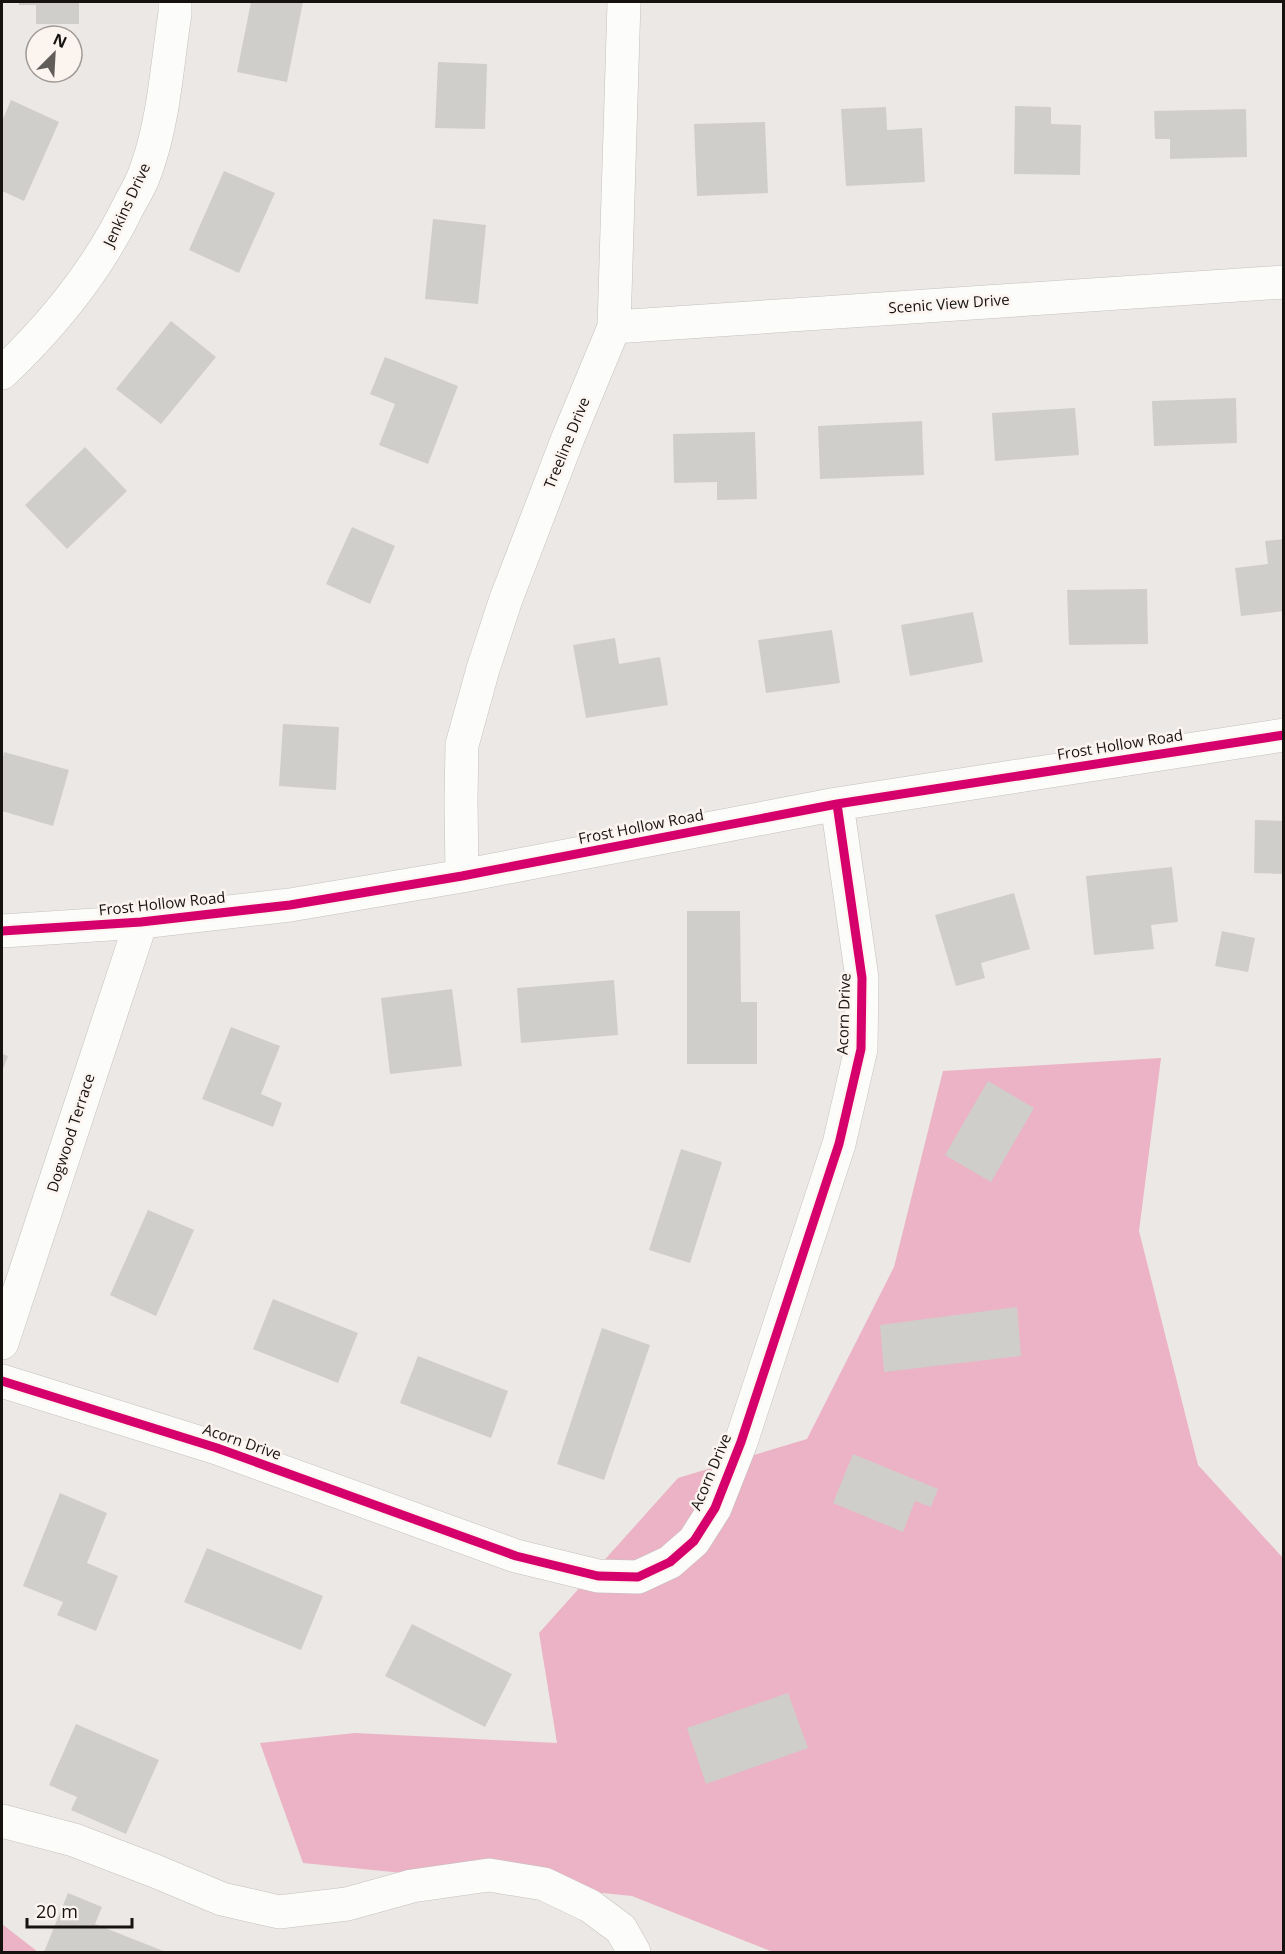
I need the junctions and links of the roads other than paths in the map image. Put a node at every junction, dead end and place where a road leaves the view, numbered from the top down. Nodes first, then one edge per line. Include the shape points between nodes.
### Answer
1 (175, 2) edge
2 (624, 2) edge
3 (1284, 282) edge
4 (614, 327) junction
5 (2, 374) edge
6 (1284, 735) edge
7 (837, 804) junction
8 (462, 876) junction
9 (141, 922) junction
10 (2, 931) edge
11 (2, 1343) edge
12 (2, 1381) edge
13 (2, 1821) edge
14 (634, 1953) edge

1 - 5 street, Jenkins Drive via 159,122 146,170 102,257 33,344
2 - 4 street, Treeline Drive
3 - 4 street, Scenic View Drive
4 - 8 street, Treeline Drive via 506,599 483,669 462,745
6 - 7 street, Frost Hollow Road
7 - 8 street, Frost Hollow Road
7 - 12 street, Acorn Drive via 862,978 861,1049 839,1144 741,1442 715,1508 694,1541 670,1562 638,1577 598,1576 516,1556 217,1448
8 - 9 street, Frost Hollow Road via 290,905
9 - 10 street, Frost Hollow Road
9 - 11 street, Dogwood Terrace
13 - 14 street via 74,1840 222,1899 279,1912 347,1904 412,1886 489,1875 544,1884 591,1906 621,1929

